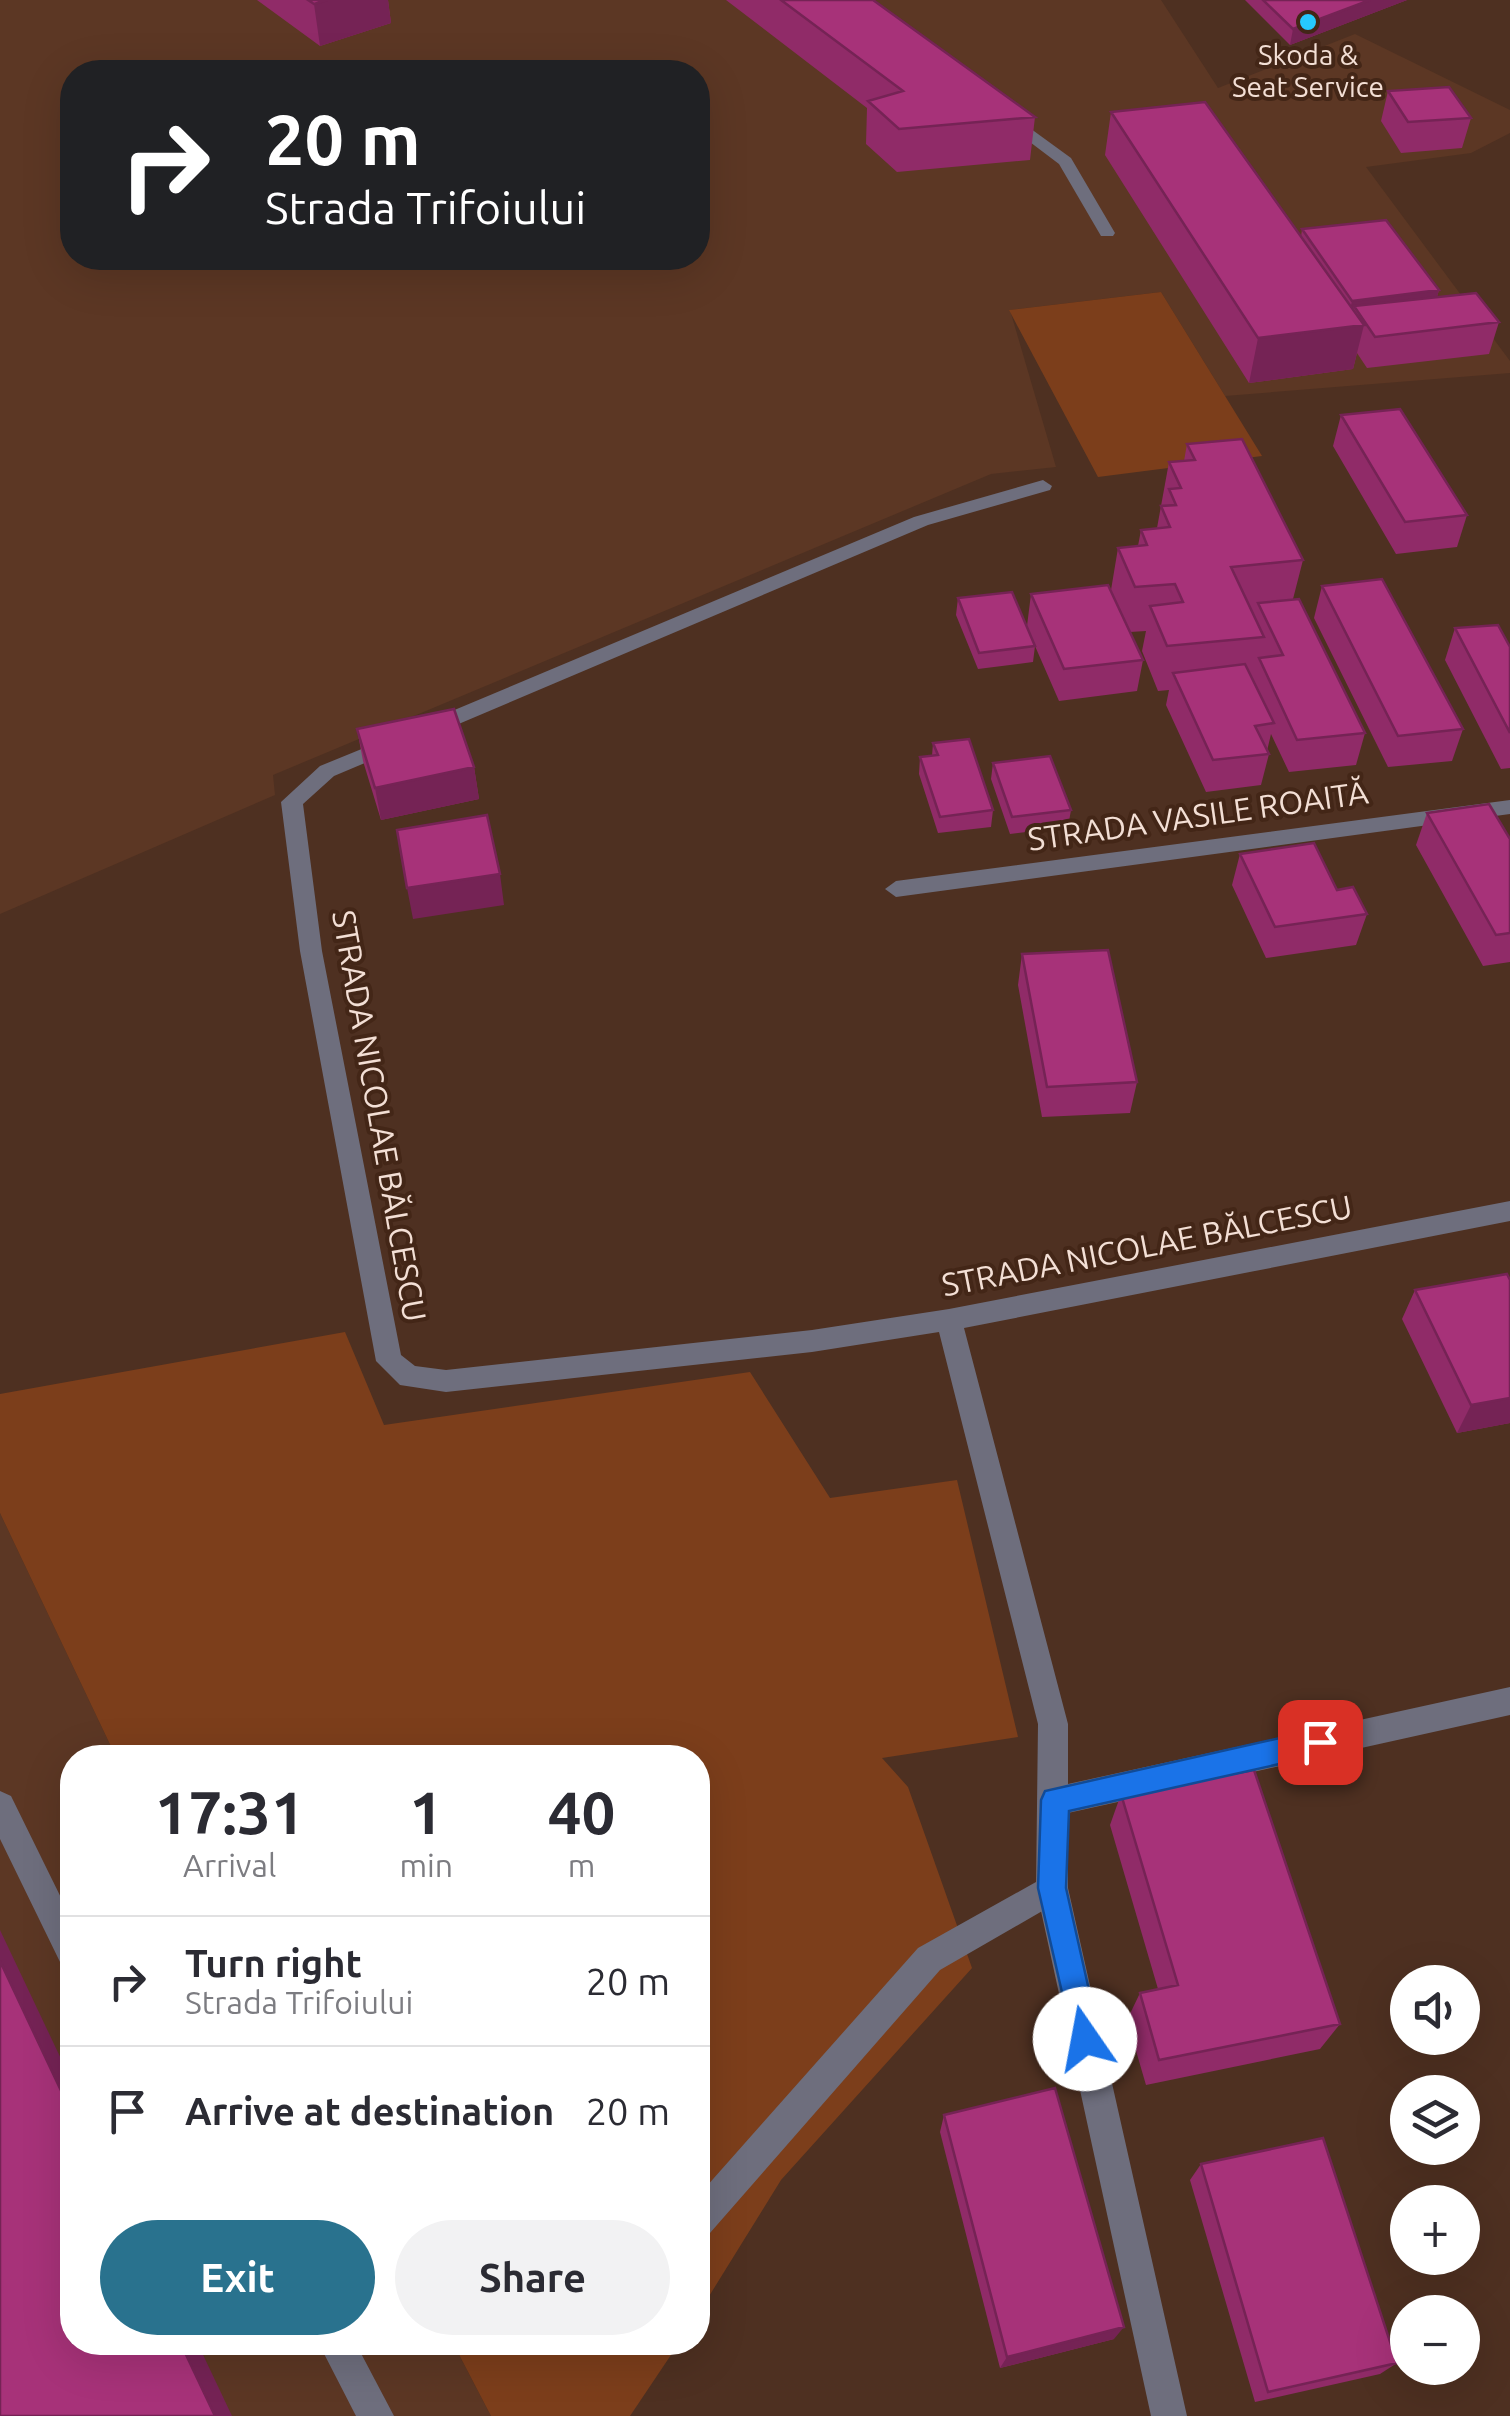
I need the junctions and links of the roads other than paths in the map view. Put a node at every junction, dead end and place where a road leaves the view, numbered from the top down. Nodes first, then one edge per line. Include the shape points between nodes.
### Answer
1 (988, 104) edge
2 (1107, 233) dead end
3 (1043, 486) dead end
4 (1510, 807) edge
5 (896, 889) dead end
6 (1510, 1211) edge
7 (948, 1320) junction
8 (1510, 1701) edge
9 (1055, 1800) junction
10 (0, 1806) edge
11 (1052, 1888) junction
12 (60, 1929) edge
13 (710, 2207) edge
14 (342, 2355) edge
15 (376, 2416) edge
16 (1169, 2416) edge

1 - 2 street via 1065,161
3 - 7 street, STRADA NICOLAE BĂLCESCU via 921,521 328,771 292,802 311,951 389,1361 409,1376 446,1380
4 - 5 street, STRADA VASILE ROAITĂ
6 - 7 street, STRADA NICOLAE BĂLCESCU
7 - 9 street via 1053,1724
8 - 9 street
9 - 11 street
10 - 12 street
11 - 13 street via 930,1959
11 - 16 street
14 - 15 street

